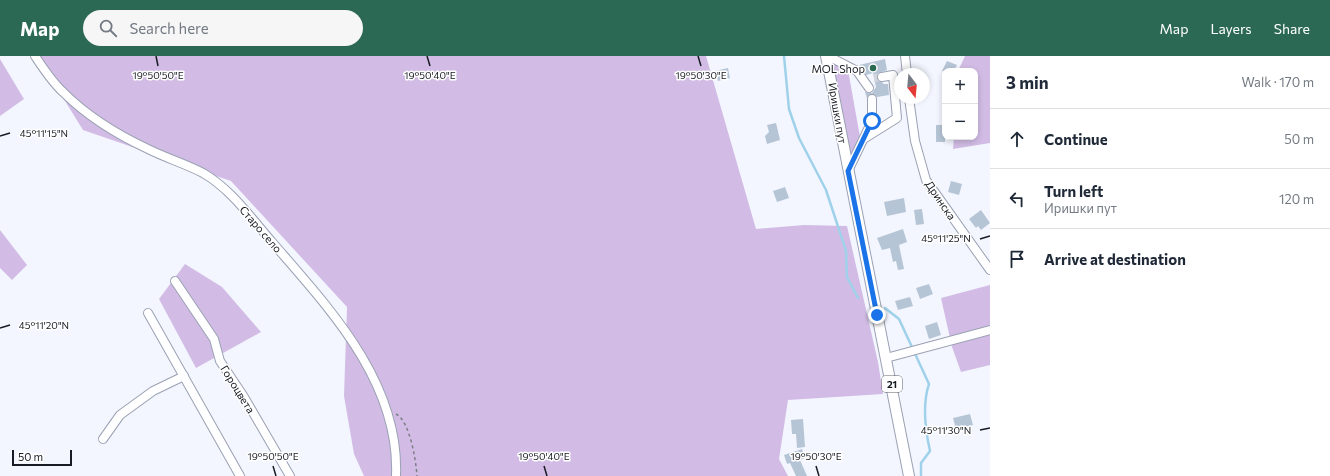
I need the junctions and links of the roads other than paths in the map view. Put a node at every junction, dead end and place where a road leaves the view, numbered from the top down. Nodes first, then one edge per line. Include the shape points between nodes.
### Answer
1 (35, 56) edge
2 (827, 56) edge
3 (905, 56) edge
4 (906, 68) edge
5 (864, 80) junction
6 (869, 88) dead end
7 (872, 99) dead end
8 (910, 104) edge
9 (865, 138) junction
10 (848, 171) junction
11 (990, 270) edge
12 (175, 281) dead end
13 (148, 313) dead end
14 (990, 330) edge
15 (886, 358) junction
16 (184, 376) junction
17 (103, 439) dead end
18 (240, 476) edge
19 (290, 476) edge
20 (396, 476) edge
21 (910, 476) edge

1 - 20 street, Старо село via 62,92 90,114 119,134 204,174 233,197 327,307 356,348 388,409 394,431
2 - 5 street via 852,68
2 - 10 main road, Иришки пут / 21
3 - 4 street
5 - 6 street
5 - 9 street via 893,75 897,118
7 - 9 street via 872,121
8 - 11 street, Дринска via 915,141 926,180
9 - 10 street
10 - 15 main road, Иришки пут / 21
12 - 19 street, Гороцвета via 214,339 220,361
13 - 16 street
14 - 15 street
15 - 21 main road, Иришки пут / 21
16 - 17 street via 153,391 120,415
16 - 18 street

